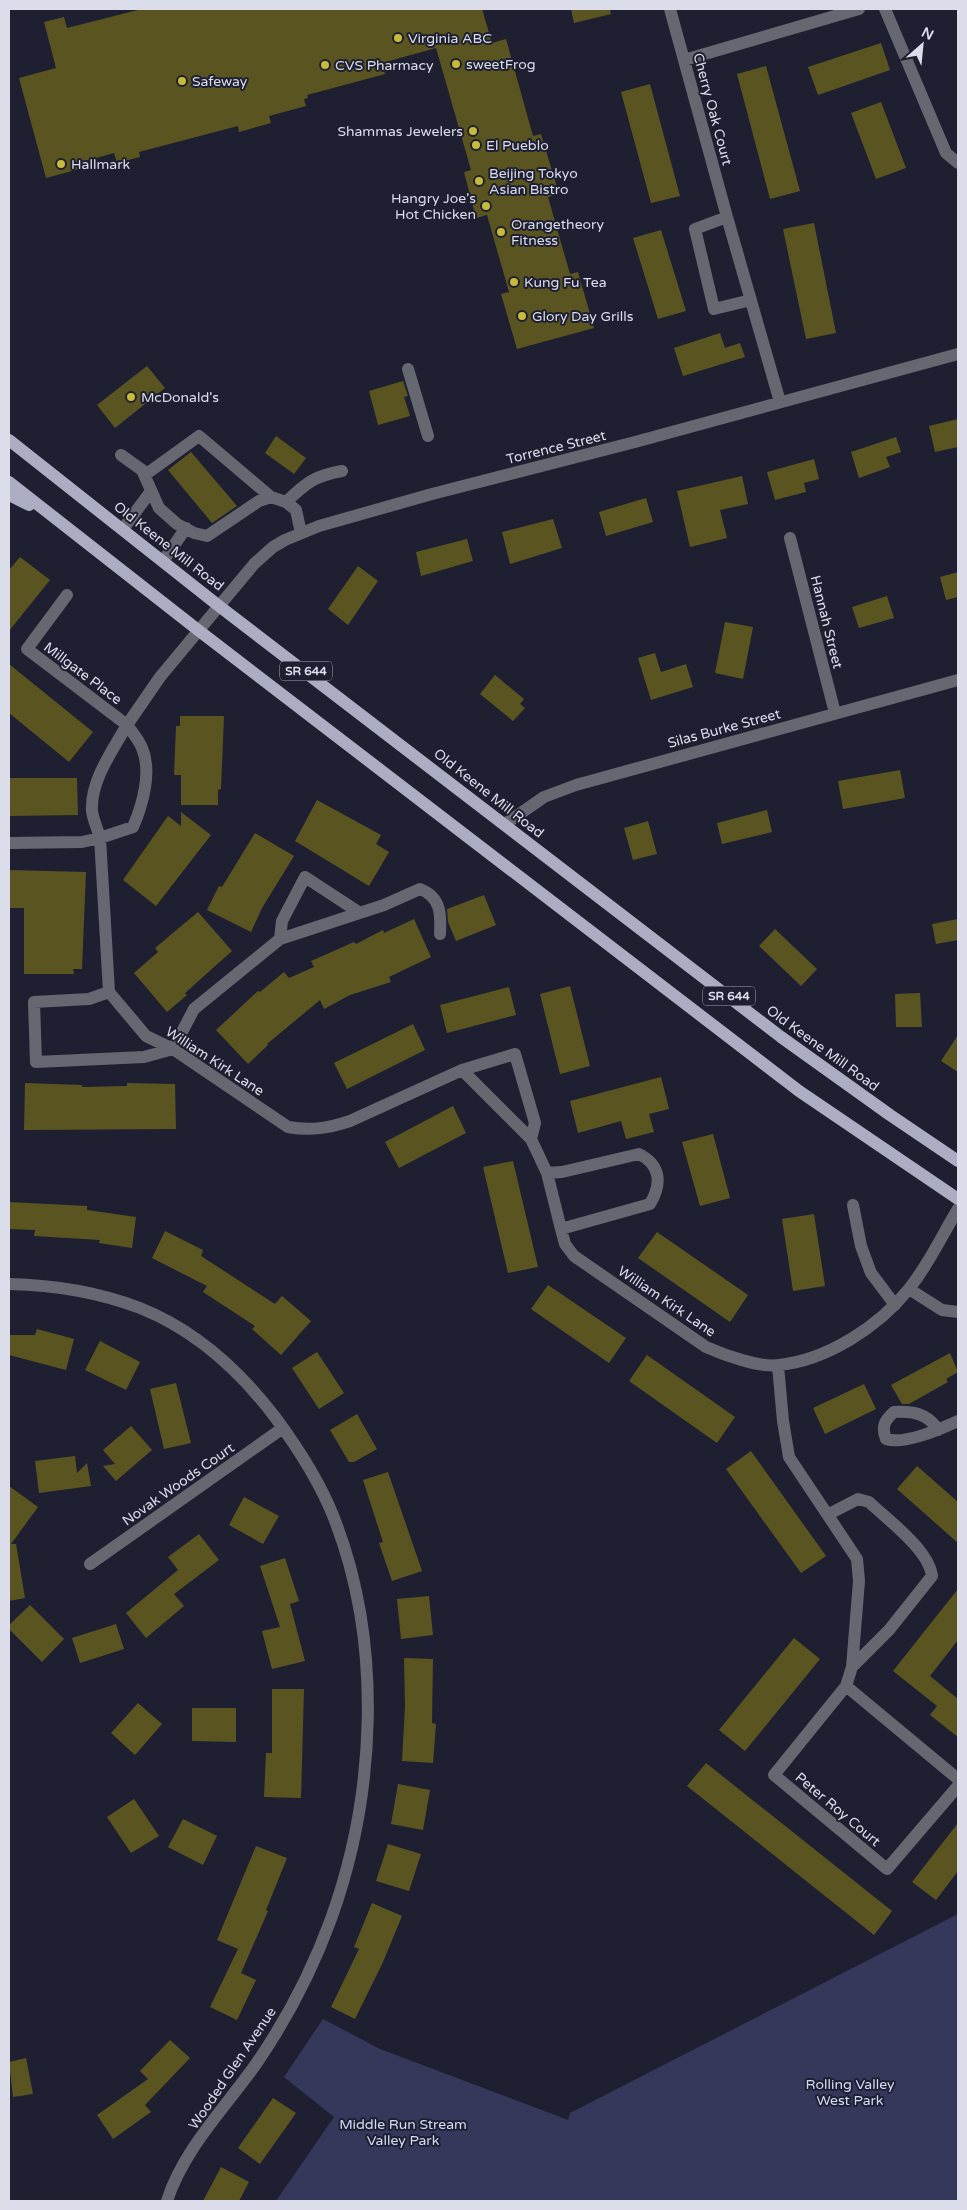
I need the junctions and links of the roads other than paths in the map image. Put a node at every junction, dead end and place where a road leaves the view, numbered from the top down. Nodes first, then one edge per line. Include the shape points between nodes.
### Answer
1 (670, 9) edge
2 (859, 9) edge
3 (885, 9) edge
4 (684, 60) junction
5 (958, 163) edge
6 (728, 217) junction
7 (751, 300) junction
8 (958, 354) edge
9 (408, 369) dead end
10 (780, 402) junction
11 (428, 436) dead end
12 (9, 440) edge
13 (121, 455) dead end
14 (342, 470) dead end
15 (145, 475) junction
16 (9, 482) edge
17 (151, 490) junction
18 (9, 495) edge
19 (271, 496) junction
20 (286, 502) junction
21 (53, 517) junction
22 (186, 528) junction
23 (122, 529) junction
24 (301, 533) junction
25 (790, 538) dead end
26 (163, 561) junction
27 (67, 595) dead end
28 (219, 606) junction
29 (198, 630) junction
30 (958, 680) edge
31 (835, 713) junction
32 (126, 725) junction
33 (505, 824) junction
34 (100, 838) junction
35 (9, 843) edge
36 (360, 913) junction
37 (440, 934) dead end
38 (280, 939) junction
39 (110, 992) junction
40 (173, 1050) junction
41 (462, 1070) junction
42 (531, 1139) junction
43 (958, 1161) edge
44 (547, 1172) junction
45 (958, 1200) edge
46 (853, 1205) dead end
47 (958, 1209) edge
48 (561, 1229) junction
49 (9, 1284) edge
50 (909, 1289) junction
51 (895, 1305) junction
52 (958, 1312) edge
53 (778, 1366) junction
54 (958, 1421) edge
55 (284, 1428) junction
56 (938, 1430) dead end
57 (829, 1514) junction
58 (90, 1564) dead end
59 (852, 1667) junction
60 (846, 1686) junction
61 (958, 1779) edge
62 (958, 1786) edge
63 (167, 2201) edge

1 - 4 street, Cherry Oak Court
2 - 4 street
3 - 5 street via 946,153
4 - 6 street, Cherry Oak Court
6 - 7 street, Cherry Oak Court
6 - 7 street via 695,229 714,309
7 - 10 street, Cherry Oak Court
8 - 10 street, Torrence Street
9 - 11 street
10 - 24 street, Torrence Street via 432,494
12 - 23 main road, Old Keene Mill Road / SR 644
13 - 15 street
14 - 20 street via 309,480
15 - 17 street
15 - 19 street via 199,436
16 - 21 main road, SR 644
17 - 22 street via 159,508
17 - 23 street
18 - 21 main road
19 - 20 street
19 - 22 street via 258,501 207,536
20 - 24 street via 296,510
21 - 29 main road, SR 644
22 - 26 street
23 - 26 main road, Old Keene Mill Road / SR 644
24 - 28 street, Torrence Street via 273,547 260,558
25 - 31 street, Hannah Street
26 - 28 main road, Old Keene Mill Road / SR 644
27 - 32 street, Millgate Place via 27,649
28 - 29 street, Torrence Street
28 - 33 main road, Old Keene Mill Road / SR 644
29 - 32 street
29 - 45 main road, SR 644 via 799,1091
30 - 31 street, Silas Burke Street
31 - 33 street, Silas Burke Street via 576,785 544,797
32 - 34 street via 95,789 92,812
32 - 34 street via 142,747 147,766 139,812 133,827
33 - 43 main road, Old Keene Mill Road / SR 644 via 781,1037
34 - 35 street via 82,842
34 - 39 street
36 - 37 street via 420,889 436,899 441,911
36 - 38 street
36 - 38 street via 305,877 282,921
38 - 40 street via 194,1009
39 - 40 street, William Kirk Lane via 146,1036
39 - 40 street via 89,999 34,1002 36,1062 144,1057
40 - 41 street, William Kirk Lane via 288,1128 309,1130 332,1127 350,1120
41 - 42 street, William Kirk Lane
41 - 42 street, William Kirk Lane via 515,1054 535,1124
42 - 44 street, William Kirk Lane
44 - 48 street, William Kirk Lane
44 - 48 street via 562,1172 639,1154 649,1159 657,1172 658,1190 650,1204
46 - 51 street via 861,1246 871,1274
47 - 50 street
48 - 53 street, William Kirk Lane via 565,1244 574,1256 706,1347 728,1357
49 - 55 street, Wooded Glen Avenue via 56,1286 100,1295 165,1320 206,1345 235,1370
50 - 51 street
50 - 52 street via 942,1310
51 - 53 street via 844,1344 828,1352
53 - 57 street, Peter Roy Court via 789,1457
54 - 56 street
55 - 58 street, Novak Woods Court
55 - 63 street, Wooded Glen Avenue via 320,1487 341,1538 350,1572 365,1667 367,1727 363,1784 342,1884 315,1959 281,2026 190,2154
57 - 59 street, Peter Roy Court via 857,1560 859,1581
57 - 59 street, Peter Roy Court via 858,1499 869,1502 924,1554 931,1567 932,1576 889,1630
59 - 60 street, Peter Roy Court
60 - 61 street
60 - 62 street, Peter Roy Court via 774,1775 887,1869

